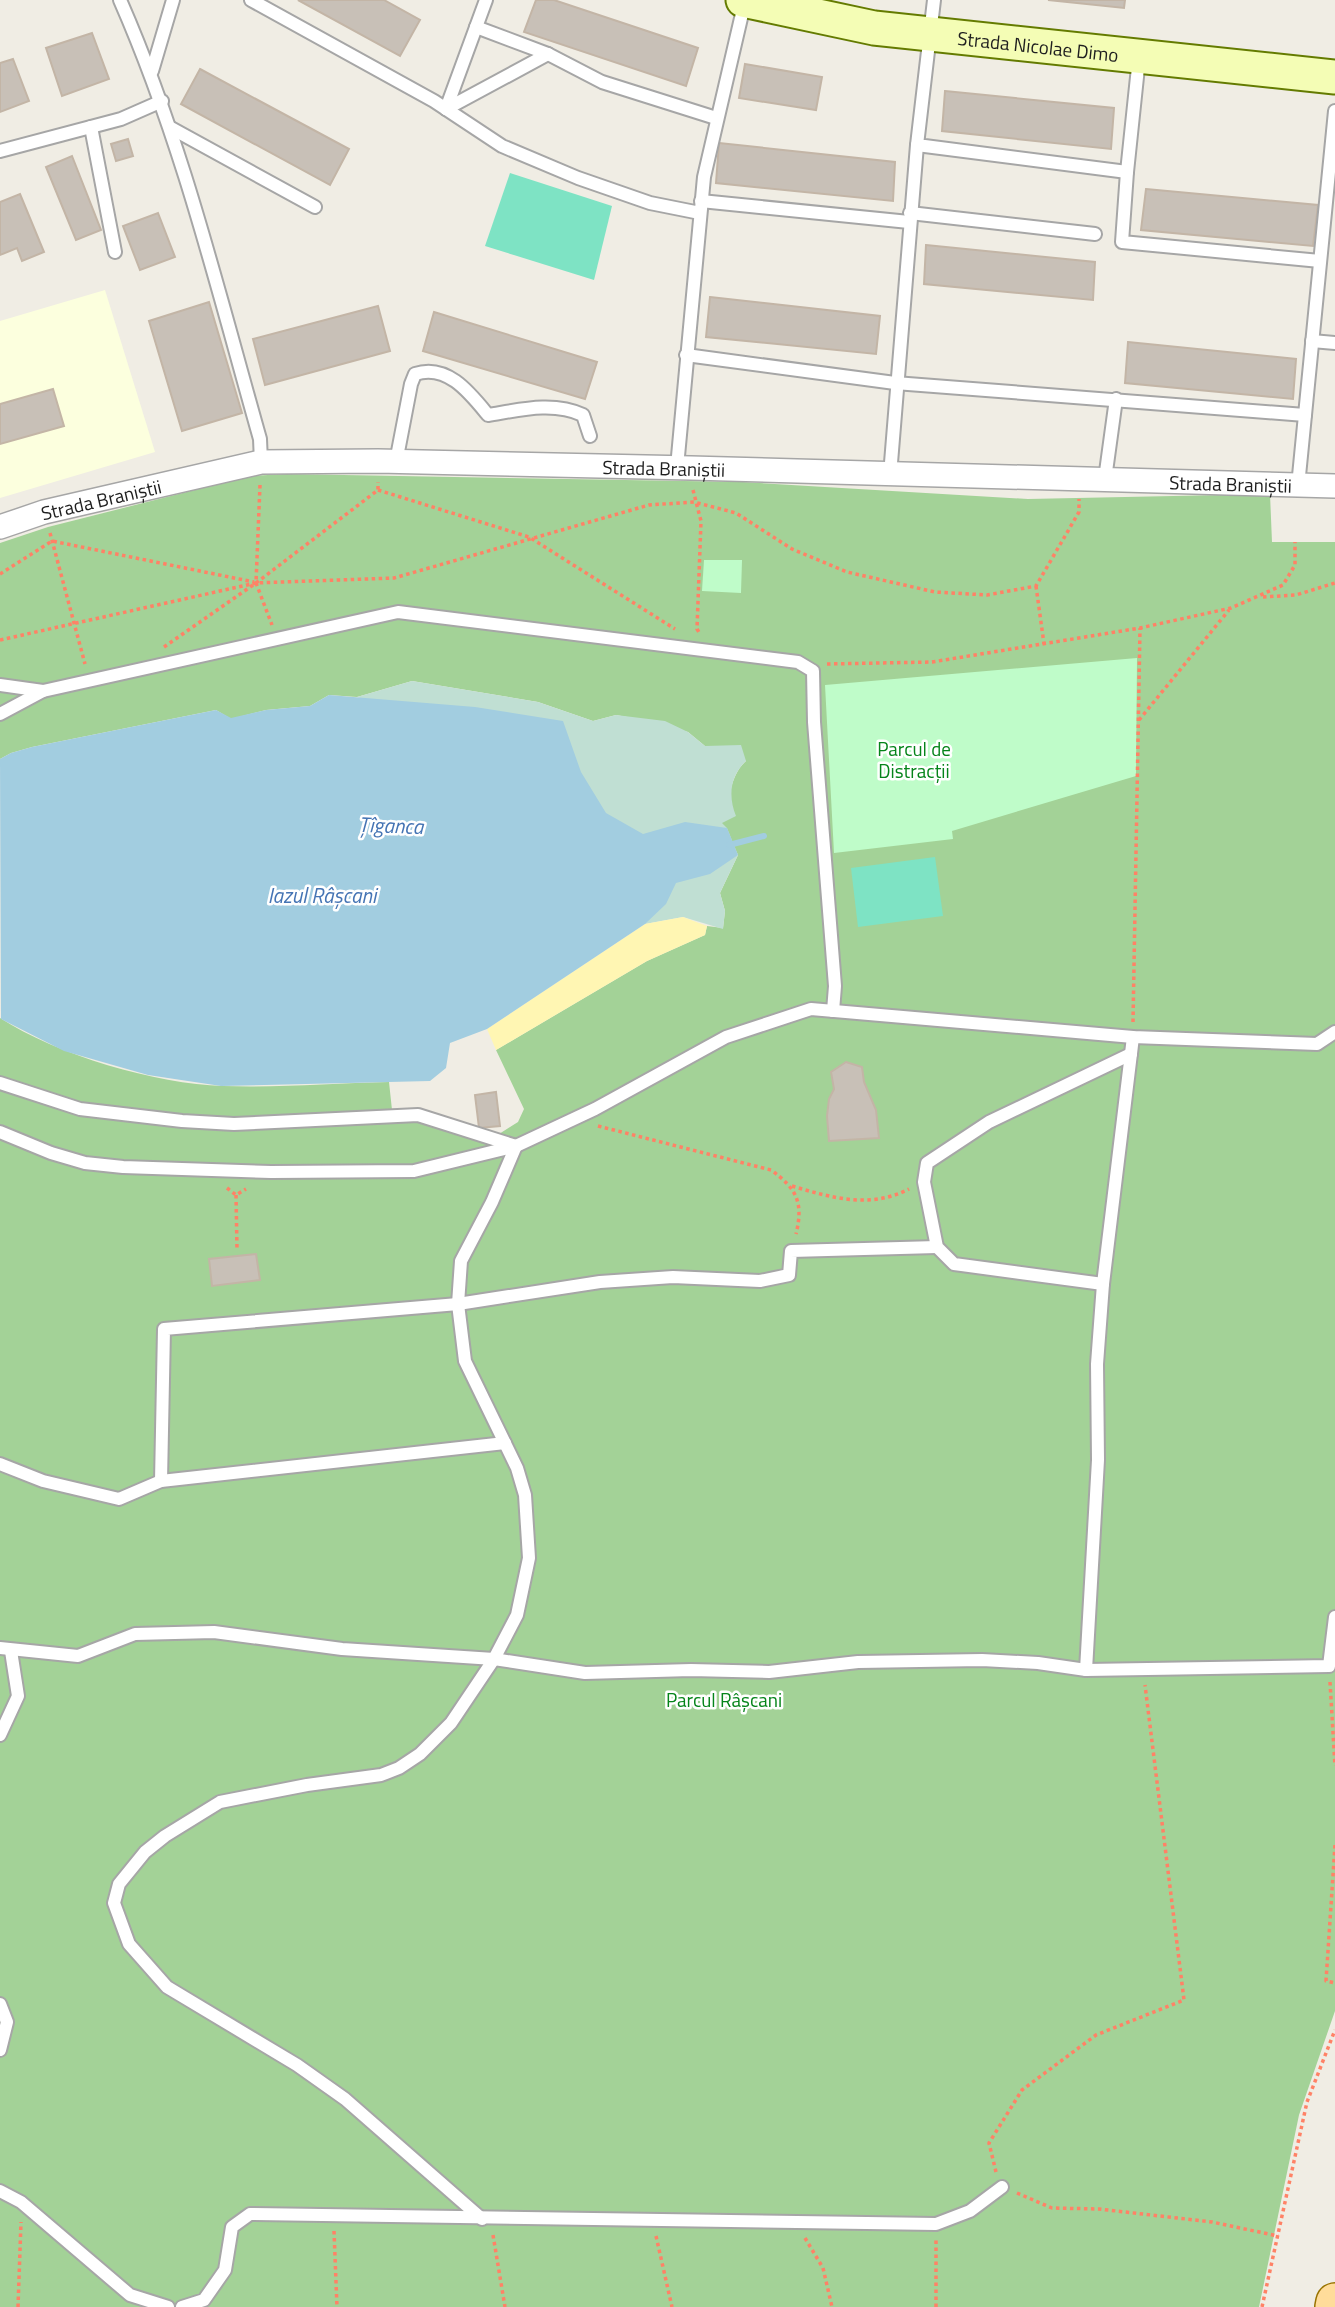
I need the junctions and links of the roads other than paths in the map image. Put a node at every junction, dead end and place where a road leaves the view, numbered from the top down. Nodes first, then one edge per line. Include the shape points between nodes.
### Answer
1 (120, 0) edge
2 (173, 0) edge
3 (251, 0) edge
4 (486, 0) edge
5 (744, 0) edge
6 (934, 0) edge
7 (476, 27) junction
8 (929, 36) junction
9 (548, 54) junction
10 (1139, 57) junction
11 (152, 71) junction
12 (1335, 78) edge
13 (162, 101) junction
14 (446, 109) junction
15 (1335, 111) edge
16 (716, 118) junction
17 (92, 127) junction
18 (171, 128) junction
19 (917, 145) junction
20 (0, 151) edge
21 (1127, 172) junction
22 (1331, 197) edge
23 (315, 207) dead end
24 (701, 207) junction
25 (909, 218) junction
26 (1095, 234) dead end
27 (115, 251) dead end
28 (1320, 261) junction
29 (1312, 341) junction
30 (1335, 343) edge
31 (686, 355) junction
32 (895, 383) junction
33 (1116, 399) junction
34 (1305, 415) junction
35 (590, 436) dead end
36 (261, 462) junction
37 (387, 462) junction
38 (684, 468) junction
39 (890, 475) junction
40 (1105, 479) junction
41 (1298, 486) junction
42 (1335, 486) edge
43 (0, 527) edge
44 (0, 685) edge
45 (43, 691) junction
46 (0, 714) edge
47 (833, 1011) junction
48 (1335, 1032) edge
49 (1133, 1037) junction
50 (1131, 1054) junction
51 (0, 1083) edge
52 (0, 1132) edge
53 (516, 1146) junction
54 (937, 1247) junction
55 (1103, 1284) junction
56 (458, 1304) junction
57 (505, 1443) junction
58 (0, 1464) edge
59 (161, 1481) junction
60 (1335, 1618) edge
61 (6, 1649) edge
62 (494, 1659) junction
63 (1086, 1670) junction
64 (0, 1735) edge
65 (0, 2004) edge
66 (0, 2050) edge
67 (1002, 2187) road end
68 (0, 2191) edge
69 (482, 2219) junction
70 (168, 2307) edge
71 (182, 2307) edge

1 - 11 lane
2 - 11 lane
3 - 14 lane
4 - 7 lane
5 - 8 main road, Strada Nicolae Dimo via 827,20
5 - 16 lane
6 - 8 lane
7 - 9 lane
7 - 14 lane
8 - 10 main road, Strada Nicolae Dimo
8 - 19 lane
9 - 14 lane
9 - 16 lane via 602,82
10 - 12 main road, Strada Nicolae Dimo
10 - 21 lane
11 - 13 lane
13 - 17 lane
13 - 18 lane
14 - 24 lane via 502,146 578,178 650,203
15 - 22 lane
16 - 24 lane
17 - 20 lane
17 - 27 lane
18 - 23 lane
18 - 36 lane via 260,439
19 - 21 lane
19 - 25 lane
21 - 28 lane via 1122,242
22 - 28 lane
24 - 25 lane
24 - 31 lane
25 - 26 lane
25 - 32 lane
28 - 29 lane
29 - 30 lane
29 - 34 lane
31 - 32 lane
31 - 38 lane
32 - 33 lane
32 - 39 lane
33 - 34 lane
33 - 40 lane
34 - 41 lane
35 - 37 lane via 583,415 571,409 542,407 488,415 454,379 425,371 415,374
36 - 37 street, Strada Braniștii
36 - 43 street, Strada Braniștii via 44,512
37 - 38 street, Strada Braniștii
38 - 39 street, Strada Braniștii
39 - 40 street, Strada Braniștii
40 - 41 street, Strada Braniștii
41 - 42 street, Strada Braniștii
44 - 45 lane
45 - 46 lane
45 - 47 lane via 398,612 798,662 813,671
47 - 49 lane
47 - 53 lane via 811,1009 726,1037
48 - 49 lane via 1317,1044
49 - 50 lane
50 - 54 lane via 989,1122 936,1154 927,1163 924,1182
50 - 55 lane
51 - 53 lane via 80,1109 181,1121 234,1124 418,1115
52 - 53 lane via 85,1163 271,1172 414,1171
53 - 56 lane via 461,1261
54 - 55 lane via 954,1264
54 - 56 lane via 791,1251 789,1275 760,1281 632,1279
55 - 63 lane
56 - 57 lane via 465,1362
56 - 59 lane via 164,1329
57 - 59 lane
57 - 62 lane via 525,1495 529,1558 517,1615
58 - 59 lane via 43,1481 119,1499
60 - 63 lane via 1329,1666
61 - 62 lane via 78,1656 135,1634 214,1632 342,1649
61 - 64 lane via 18,1696
62 - 63 lane via 616,1674 769,1672 859,1662 982,1660
62 - 69 lane via 451,1723 399,1768 381,1775 220,1802 145,1852 119,1884 114,1903 129,1944 167,1987 345,2099
65 - 66 lane via 7,2022
67 - 69 lane via 970,2211 936,2224
68 - 70 lane via 21,2202 130,2295
69 - 71 lane via 250,2214 232,2227 225,2270 204,2300

